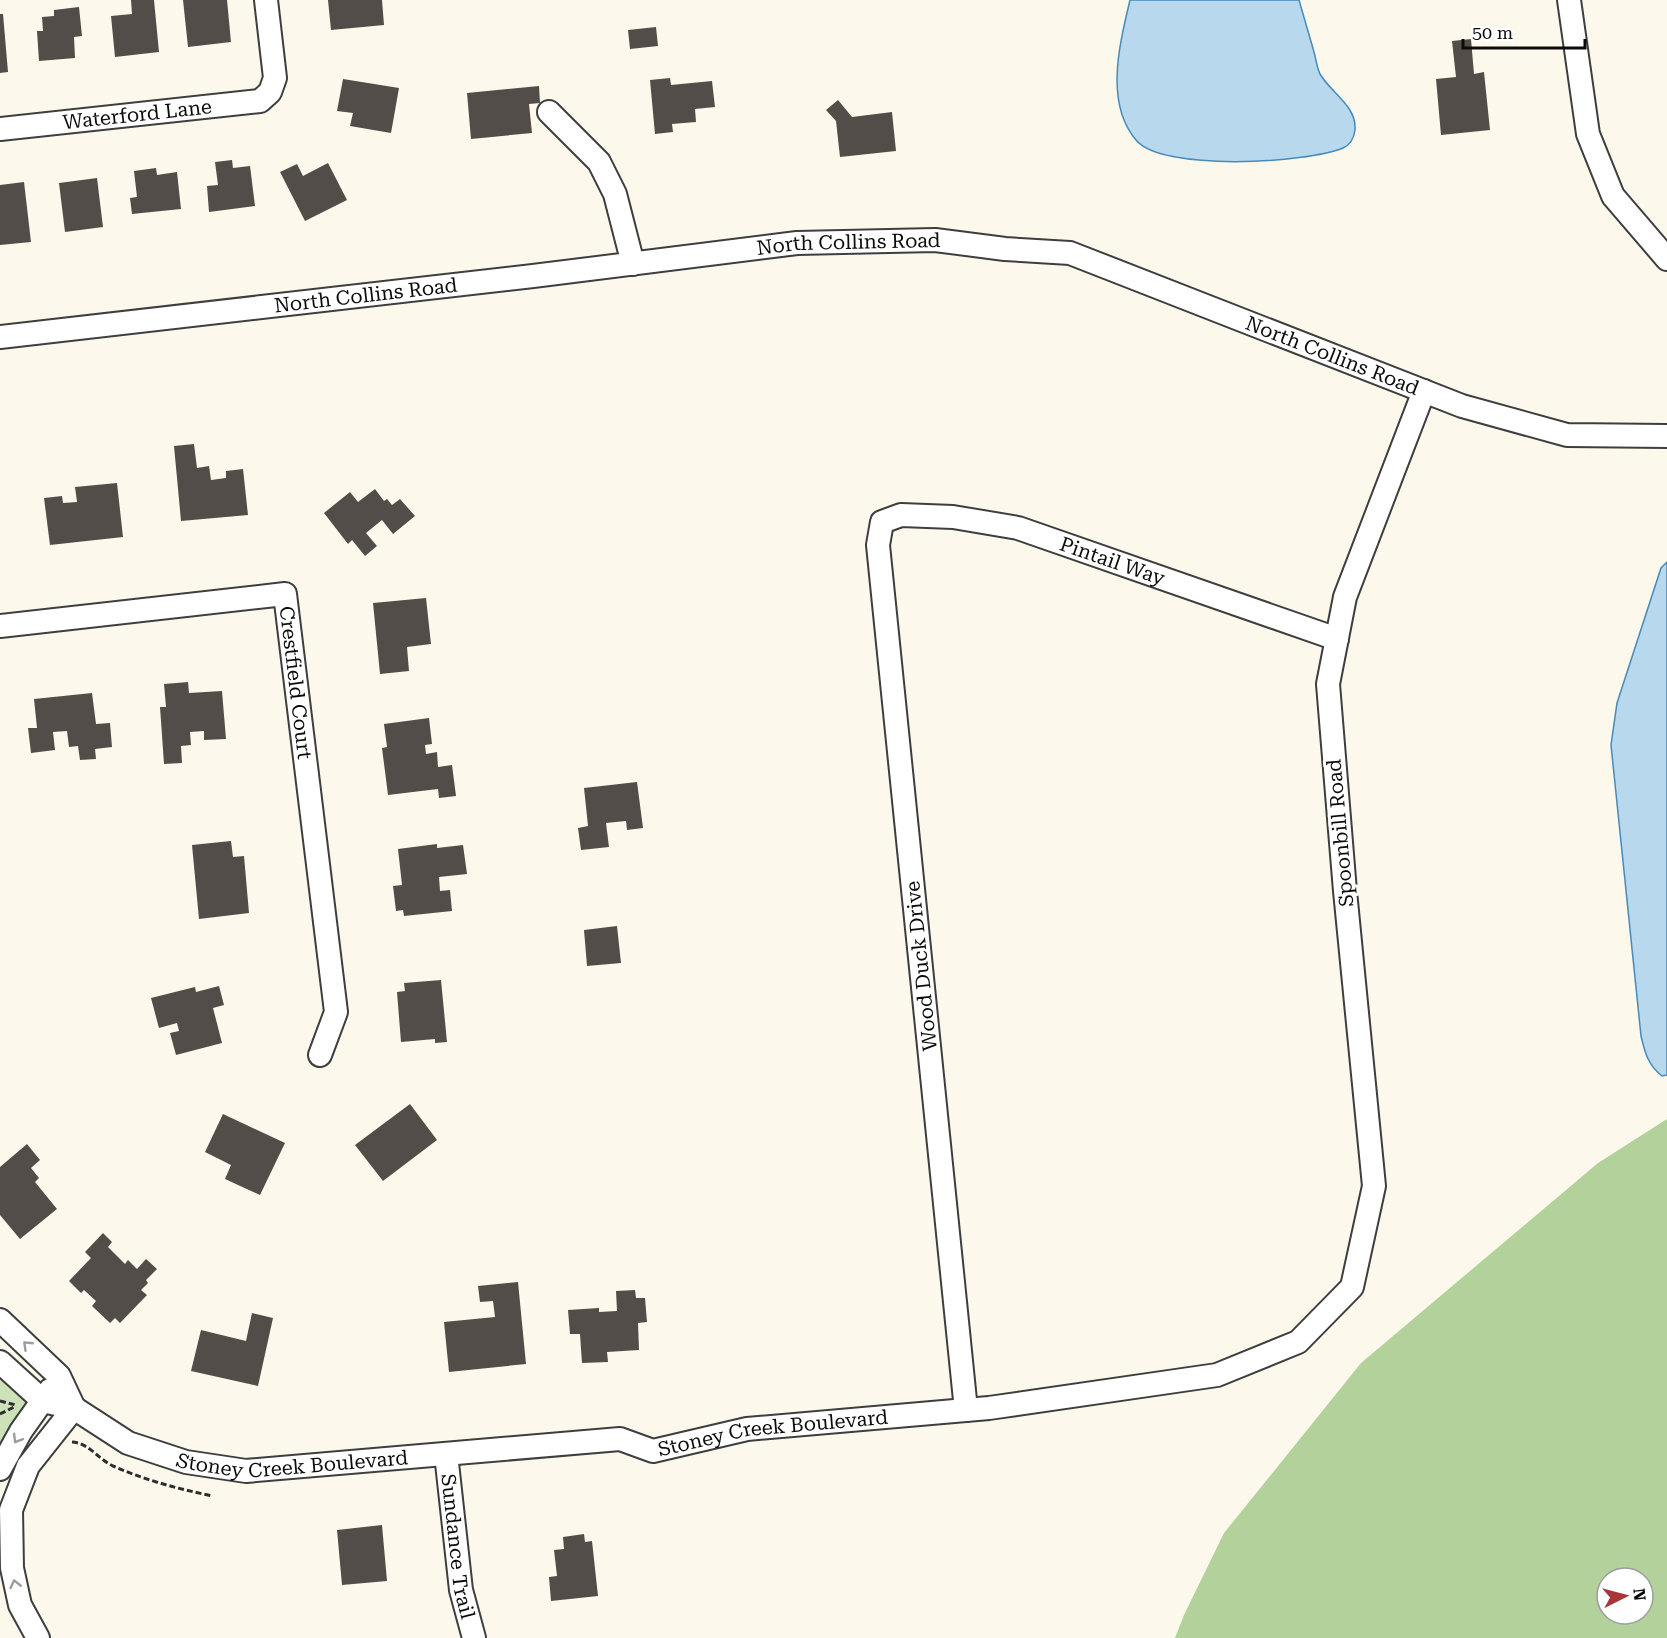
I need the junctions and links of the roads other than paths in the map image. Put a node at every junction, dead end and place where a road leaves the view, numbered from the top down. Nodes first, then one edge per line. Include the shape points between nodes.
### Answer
1 (266, 0) edge
2 (1569, 0) edge
3 (549, 112) dead end
4 (0, 129) edge
5 (1667, 259) edge
6 (633, 264) junction
7 (0, 337) edge
8 (1424, 391) junction
9 (1667, 436) edge
10 (882, 522) joint
11 (0, 626) edge
12 (1337, 639) junction
13 (320, 1055) dead end
14 (1352, 1287) joint
15 (0, 1320) edge
16 (0, 1362) edge
17 (59, 1376) junction
18 (43, 1401) junction
19 (74, 1408) junction
20 (966, 1410) junction
21 (446, 1454) junction
22 (0, 1469) edge
23 (38, 1638) edge
24 (474, 1638) edge

1 - 4 street, Waterford Lane via 275,78 270,92 260,101
2 - 5 street via 1588,134 1613,196
3 - 6 street via 599,162 615,194
6 - 7 street, North Collins Road
6 - 8 street, North Collins Road via 797,243 935,240 1070,253
8 - 9 street, North Collins Road via 1462,406 1567,435
8 - 12 street, Spoonbill Road via 1345,597
10 - 12 street, Pintail Way via 901,515 953,517 1018,528
10 - 20 street, Wood Duck Drive via 878,545
11 - 13 street, Crestfield Court via 285,594 336,1012
12 - 14 street, Spoonbill Road via 1328,684 1374,1186
14 - 20 street, Stoney Creek Boulevard via 1298,1342 1217,1375
17 -> 15 street
16 - 18 street, Stoney Creek Boulevard
17 - 18 street
17 - 19 street
18 - 19 street, Stoney Creek Boulevard
18 -> 22 street
19 - 21 street, Stoney Creek Boulevard via 129,1443 186,1462 246,1471
23 -> 19 street via 20,1605 12,1568 11,1510 28,1466
20 - 21 street, Stoney Creek Boulevard via 747,1429 653,1451 620,1439
21 - 24 street, Sundance Trail via 461,1590

